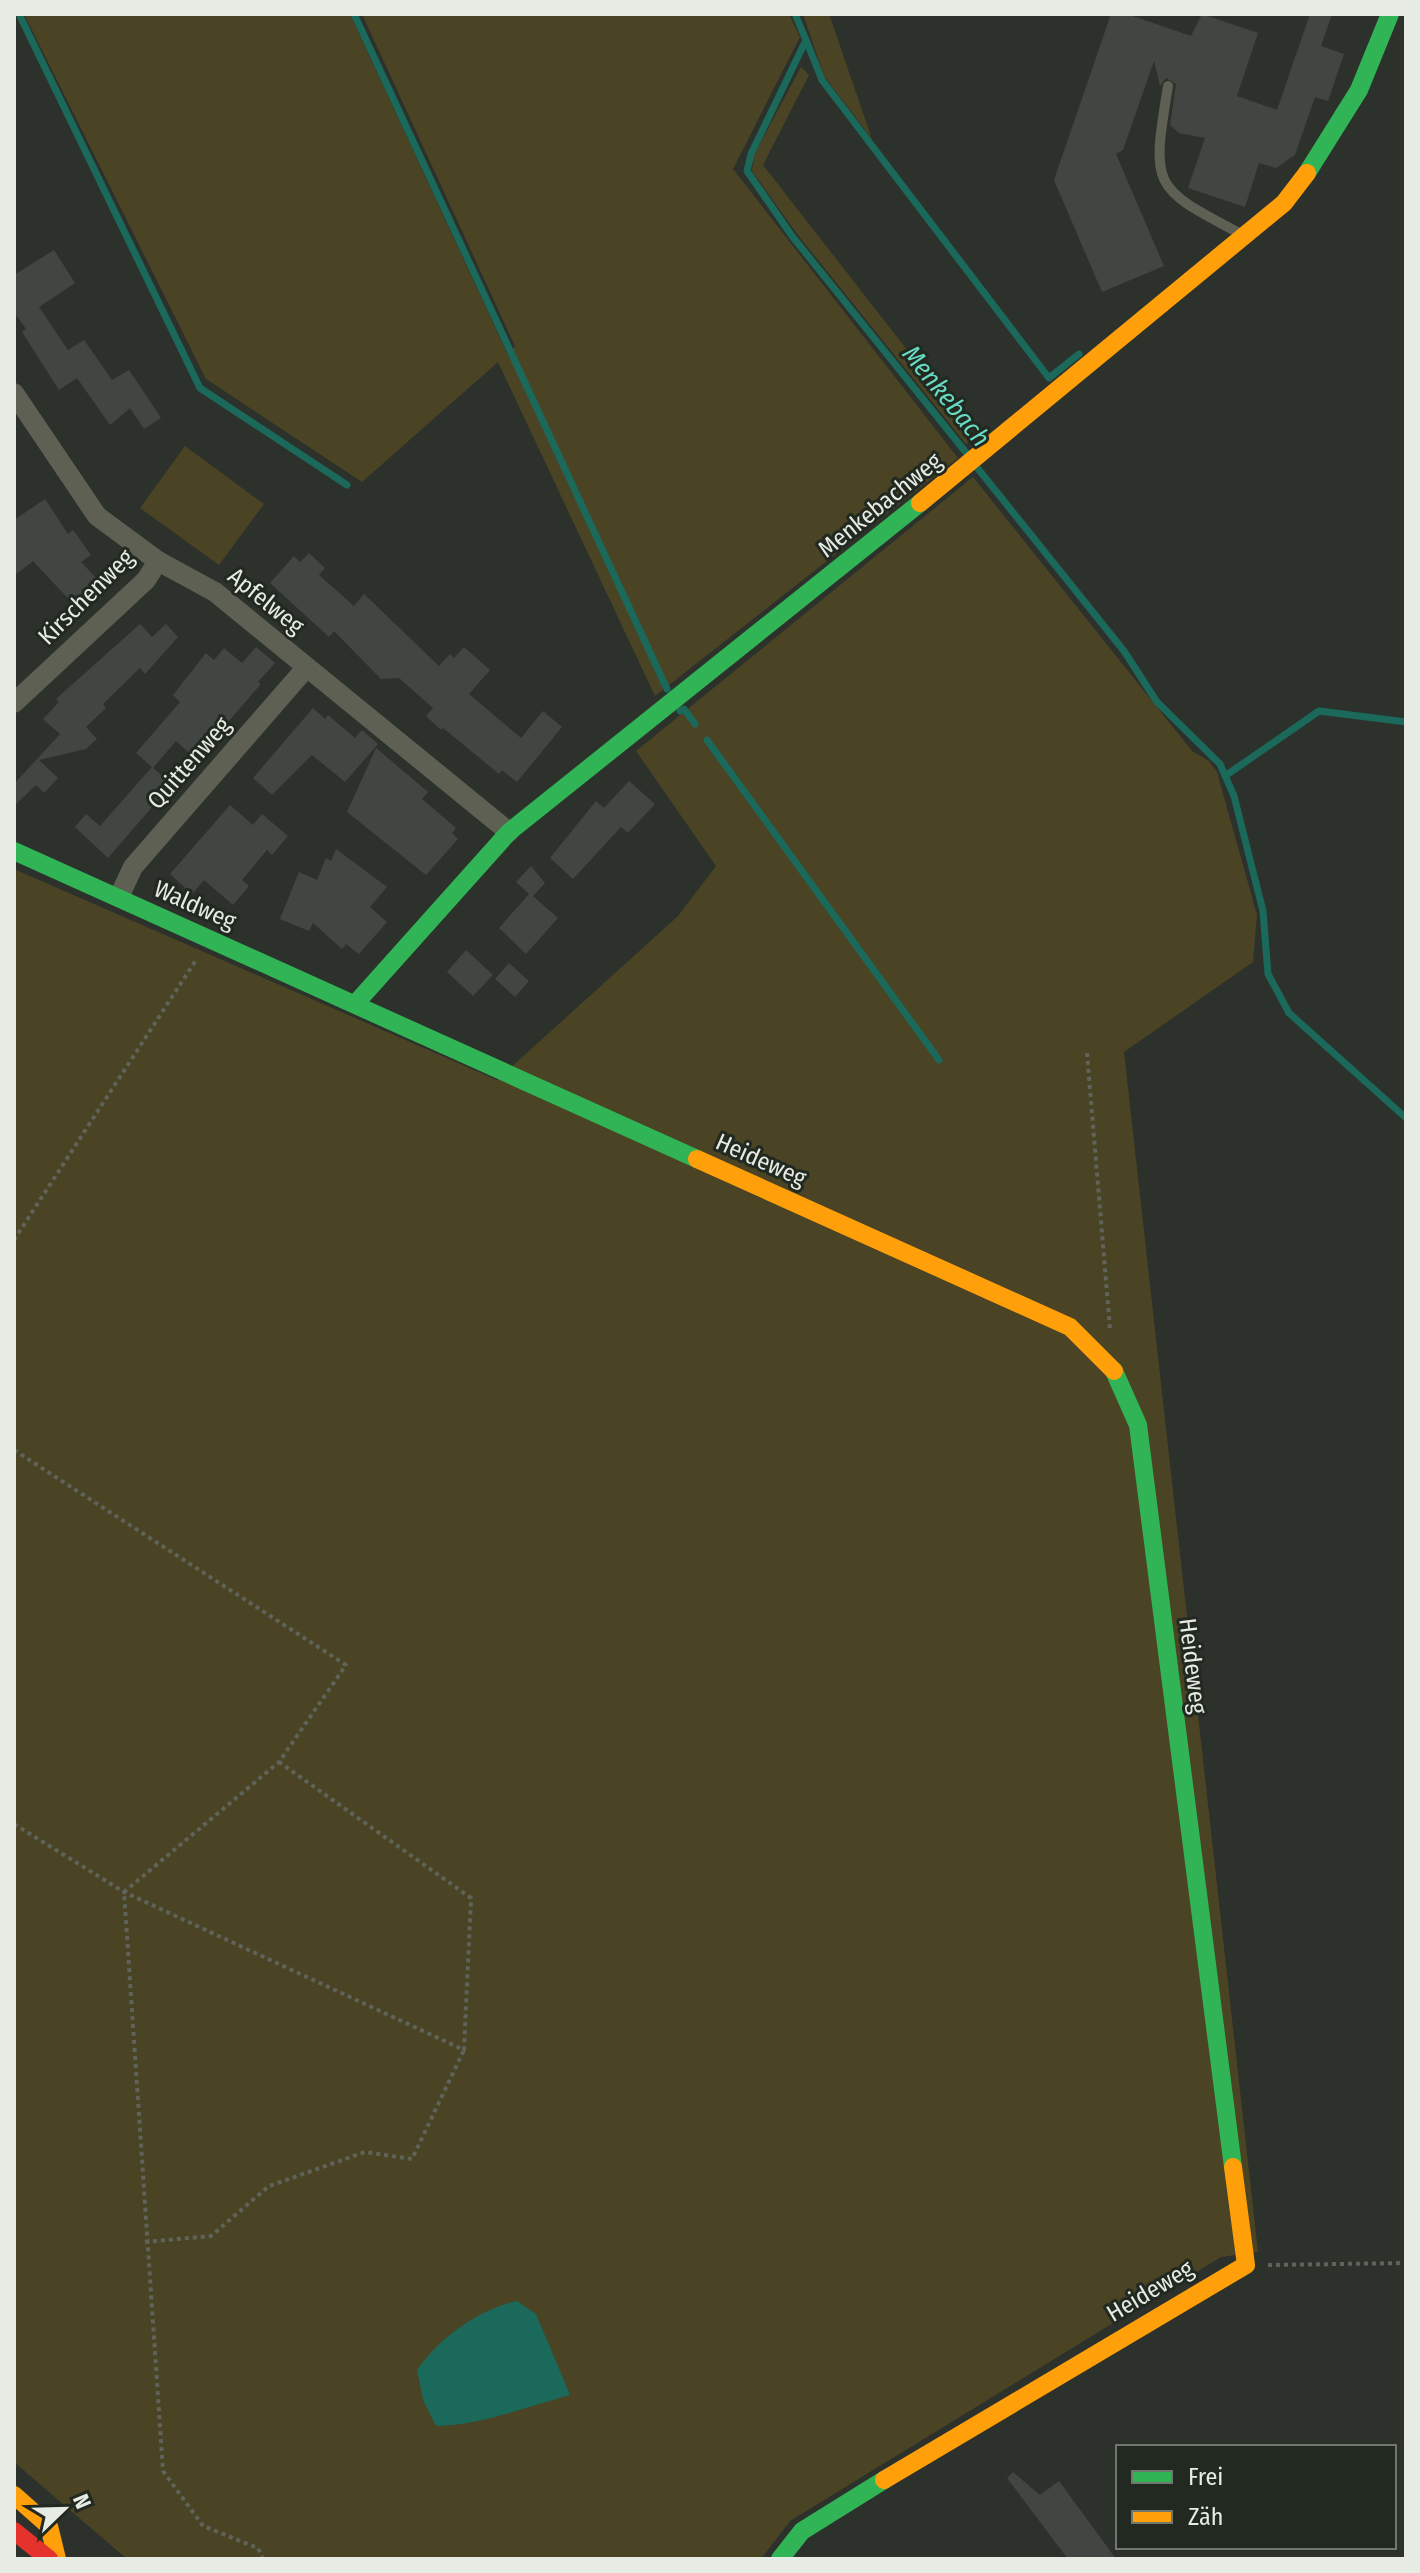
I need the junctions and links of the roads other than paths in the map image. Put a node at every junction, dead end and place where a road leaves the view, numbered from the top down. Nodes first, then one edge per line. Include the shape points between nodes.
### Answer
1 (1390, 14) edge
2 (1168, 86) dead end
3 (1245, 236) junction
4 (14, 393) edge
5 (158, 561) junction
6 (306, 668) junction
7 (14, 703) edge
8 (509, 832) junction
9 (14, 851) edge
10 (119, 897) junction
11 (356, 1003) junction
12 (14, 2495) edge
13 (14, 2531) edge
14 (49, 2559) edge
15 (57, 2559) edge
16 (780, 2559) edge

1 - 3 main road, Menkebachweg via 1359,94 1327,149 1284,203
2 - 3 lane via 1159,140 1161,177 1180,201
3 - 8 main road, Menkebachweg
4 - 5 street, Apfelweg via 97,516
5 - 6 street, Apfelweg via 215,592
5 - 7 street, Kirschenweg via 146,580
6 - 8 street, Apfelweg
6 - 10 street, Quittenweg via 133,867
8 - 11 main road, Menkebachweg
9 - 10 main road, Waldweg
10 - 11 main road, Waldweg
11 - 16 main road, Heideweg via 1070,1327 1104,1355 1129,1392 1138,1425 1246,2265 802,2531
12 - 15 main road via 49,2526
13 - 14 main road

